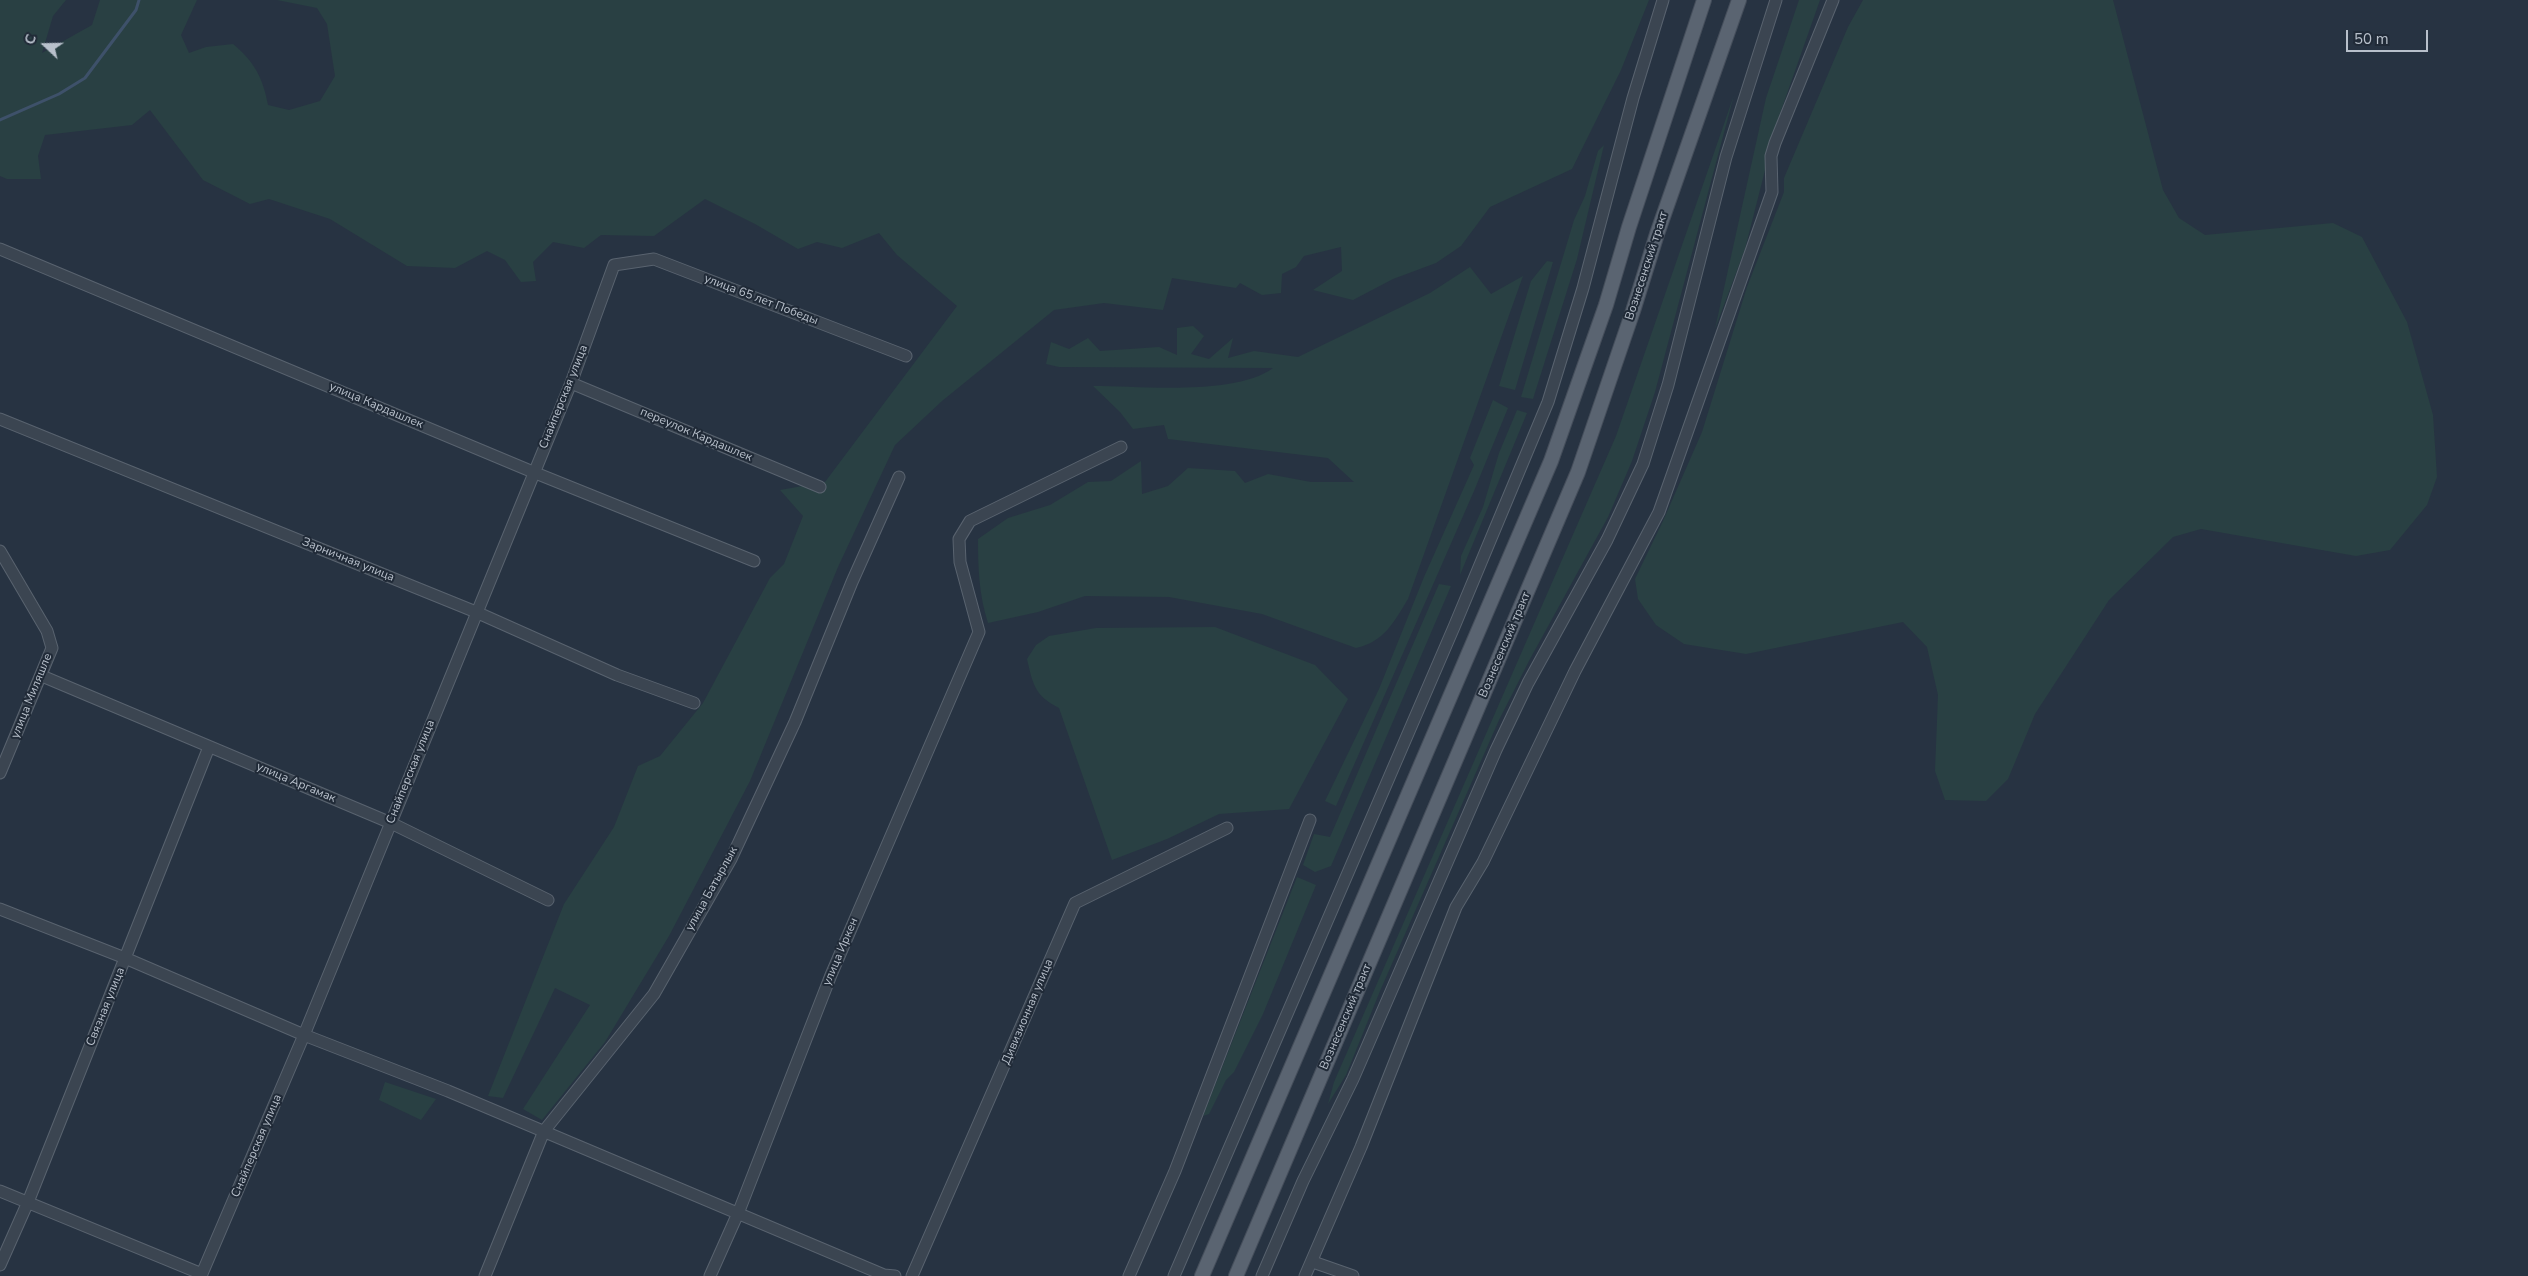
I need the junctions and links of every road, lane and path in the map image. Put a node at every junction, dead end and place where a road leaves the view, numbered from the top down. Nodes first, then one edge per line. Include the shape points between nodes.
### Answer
1 (1662, 0) edge
2 (1704, 0) edge
3 (1739, 0) edge
4 (1776, 0) edge
5 (1833, 0) edge
6 (0, 249) edge
7 (614, 264) joint
8 (906, 356) dead end
9 (571, 383) junction
10 (0, 419) edge
11 (1121, 446) dead end
12 (533, 472) junction
13 (899, 477) dead end
14 (820, 487) dead end
15 (0, 551) edge
16 (754, 561) dead end
17 (476, 612) junction
18 (42, 676) junction
19 (694, 703) dead end
20 (209, 747) junction
21 (0, 773) edge
22 (1310, 820) dead end
23 (390, 823) junction
24 (1227, 828) dead end
25 (548, 900) dead end
26 (0, 909) edge
27 (125, 958) junction
28 (304, 1035) junction
29 (544, 1131) junction
30 (0, 1191) edge
31 (28, 1202) junction
32 (739, 1211) junction
33 (1313, 1262) junction
34 (0, 1265) edge
35 (201, 1275) edge
36 (485, 1276) edge
37 (710, 1276) edge
38 (895, 1276) edge
39 (912, 1276) edge
40 (1129, 1276) edge
41 (1174, 1276) edge
42 (1202, 1276) edge
43 (1236, 1276) edge
44 (1262, 1276) edge
45 (1305, 1276) edge
46 (1353, 1276) edge

1 - 41 street via 1583,288 1548,402
2 - 42 main road via 1606,305 1551,461
3 - 43 main road, Вознесенский тракт via 1656,234 1578,472
4 - 44 street via 1726,158 1668,385 1643,464 1607,540 1528,683 1496,750 1357,1070 1303,1181
5 - 33 street via 1771,156 1772,192 1664,501 1575,671 1482,862 1456,907
6 - 12 street, улица Кардашлек
7 - 8 street, улица 65 лет Победы via 654,259
7 - 9 street, Снайперская улица
9 - 12 street, Снайперская улица
9 - 14 street, переулок Кардашлек
10 - 17 street, Зарничная улица
11 - 32 street, улица Иркен via 970,521 960,540 960,562 979,632 831,975
12 - 16 street, улица Кардашлек
12 - 17 street, Снайперская улица
13 - 29 street, улица Батырлык via 795,722 731,859 654,994
15 - 18 street, улица Миляшле via 47,631 52,648
17 - 19 street, Зарничная улица via 609,672
17 - 23 street, Снайперская улица
18 - 20 street, улица Аргамак
18 - 21 street, улица Миляшле
20 - 23 street, улица Аргамак
20 - 27 street, Связная улица
22 - 40 street via 1175,1171
23 - 25 street, улица Аргамак
23 - 28 street, Снайперская улица
24 - 39 street, Дивизионная улица via 1075,903
26 - 27 street
27 - 28 street
27 - 31 street, Связная улица
28 - 29 street
28 - 35 street, Снайперская улица
29 - 32 street
29 - 36 street, улица Батырлык
30 - 31 street
31 - 34 street, Связная улица
31 - 35 street
32 - 37 street, улица Иркен
32 - 38 street
33 - 45 street
33 - 46 street

